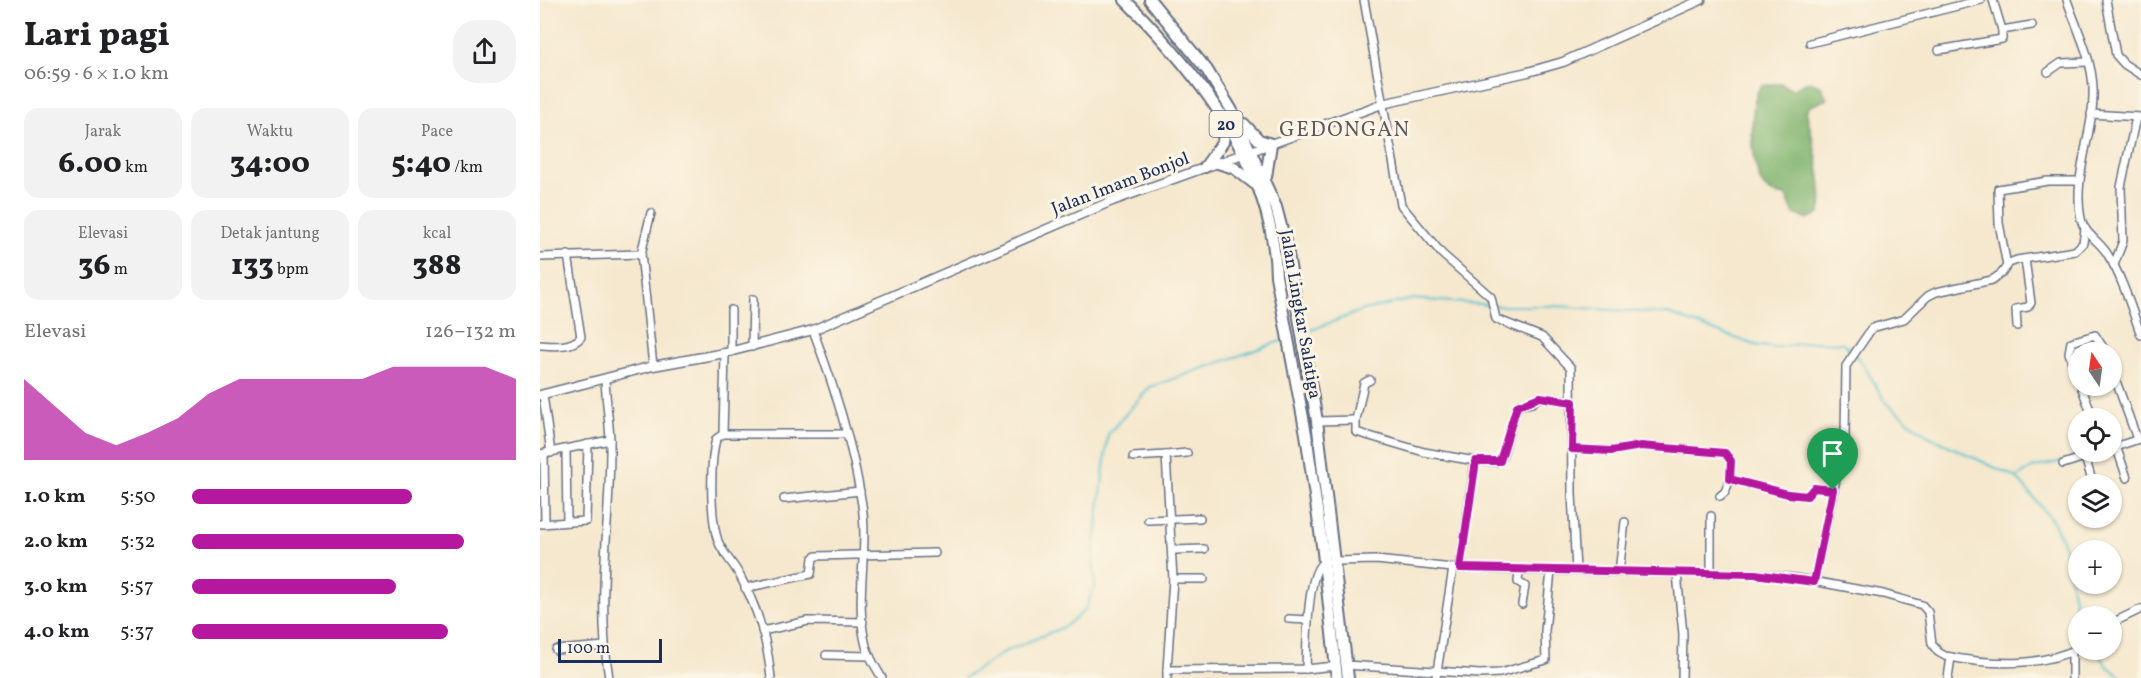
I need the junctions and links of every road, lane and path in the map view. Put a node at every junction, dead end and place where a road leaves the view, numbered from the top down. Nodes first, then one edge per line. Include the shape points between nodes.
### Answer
1 (1125, 0) edge
2 (1150, 0) edge
3 (1364, 0) edge
4 (1701, 0) edge
5 (1953, 0) edge
6 (1981, 0) edge
7 (1993, 0) edge
8 (2067, 0) edge
9 (2106, 0) edge
10 (1947, 9) junction
11 (2032, 25) dead end
12 (2002, 30) junction
13 (1810, 43) dead end
14 (1939, 50) dead end
15 (2088, 62) junction
16 (2048, 72) dead end
17 (2141, 75) edge
18 (1382, 104) junction
19 (1231, 109) junction
20 (2091, 114) junction
21 (2139, 117) edge
22 (1225, 121) junction
23 (1271, 144) junction
24 (1248, 152) junction
25 (1218, 163) junction
26 (1205, 167) junction
27 (2080, 181) junction
28 (1260, 184) junction
29 (651, 213) dead end
30 (2085, 229) junction
31 (641, 254) junction
32 (568, 255) junction
33 (540, 257) edge
34 (2025, 259) junction
35 (2114, 265) junction
36 (2007, 266) junction
37 (753, 299) dead end
38 (731, 309) dead end
39 (2017, 326) dead end
40 (813, 330) junction
41 (2141, 335) edge
42 (2071, 342) edge
43 (2100, 342) edge
44 (540, 345) edge
45 (752, 347) junction
46 (728, 352) junction
47 (653, 366) junction
48 (605, 380) junction
49 (1370, 380) dead end
50 (541, 395) edge
51 (2122, 396) edge
52 (1573, 402) junction
53 (1356, 420) junction
54 (1317, 421) junction
55 (723, 434) junction
56 (847, 434) junction
57 (2137, 437) edge
58 (610, 440) junction
59 (588, 444) junction
60 (2122, 444) edge
61 (1572, 449) junction
62 (566, 450) junction
63 (1187, 453) dead end
64 (545, 454) edge
65 (1166, 455) junction
66 (1132, 457) dead end
67 (1476, 461) junction
68 (2069, 462) edge
69 (2120, 462) edge
70 (2063, 464) dead end
71 (2127, 478) dead end
72 (1730, 479) junction
73 (1833, 490) junction
74 (860, 491) junction
75 (1720, 496) dead end
76 (784, 499) dead end
77 (1711, 516) dead end
78 (1200, 518) dead end
79 (1148, 520) dead end
80 (1172, 520) junction
81 (567, 522) junction
82 (1625, 522) dead end
83 (543, 524) edge
84 (1204, 549) dead end
85 (1173, 550) junction
86 (863, 553) junction
87 (935, 553) dead end
88 (1330, 561) junction
89 (1457, 568) junction
90 (1519, 570) junction
91 (1551, 571) junction
92 (1576, 571) junction
93 (1619, 572) junction
94 (1677, 574) junction
95 (1711, 574) junction
96 (1173, 579) junction
97 (1204, 579) dead end
98 (1814, 582) junction
99 (745, 588) junction
100 (1522, 604) dead end
101 (2141, 609) edge
102 (2122, 618) edge
103 (1289, 619) dead end
104 (1308, 620) junction
105 (863, 622) junction
106 (762, 631) junction
107 (605, 646) junction
108 (556, 650) dead end
109 (2068, 652) edge
110 (826, 655) dead end
111 (870, 656) junction
112 (1951, 657) junction
113 (2074, 660) edge
114 (1335, 666) junction
115 (1346, 666) junction
116 (1306, 669) junction
117 (1167, 674) edge
118 (1436, 675) edge
119 (609, 678) edge
120 (771, 678) edge
121 (882, 678) edge
122 (1337, 678) edge
123 (1348, 678) edge
124 (1682, 678) edge
125 (1948, 678) edge
126 (2072, 678) edge

1 - 22 highway, Jalan Lingkar Salatiga / 20 via 1182,60
2 - 19 highway, Jalan Lingkar Salatiga / 20 via 1207,70
3 - 18 street
4 - 18 main road, Jalan Imam Bonjol via 1563,62
5 - 10 street
6 - 10 street
7 - 12 street
8 - 15 street
9 - 17 street via 2116,55
10 - 13 street
11 - 12 street
12 - 14 street via 2002,39
15 - 16 street via 2061,63
15 - 20 street via 2093,89
18 - 23 main road, Jalan Imam Bonjol
18 - 52 street via 1401,205 1442,254 1491,297 1498,320 1532,331 1567,362 1573,378
19 - 23 highway via 1251,134
19 - 24 highway, Jalan Lingkar Salatiga / 20
20 - 21 street
20 - 27 street
21 - 35 street via 2121,187 2123,241
22 - 24 highway, Jalan Lingkar Salatiga / 20
22 - 26 highway via 1222,142
23 - 24 main road, Jalan Imam Bonjol
23 - 28 highway
24 - 25 main road, Jalan Imam Bonjol
24 - 28 highway, Jalan Lingkar Salatiga / 20
25 - 26 main road, Jalan Imam Bonjol
25 - 28 highway
26 - 40 main road, Jalan Imam Bonjol via 1112,201
27 - 30 street
27 - 36 street via 1998,189
28 - 54 highway, Jalan Lingkar Salatiga / 20 via 1276,207
28 - 88 highway, Jalan Lingkar Salatiga / 20
29 - 31 street
30 - 34 street via 2083,243 2075,251
30 - 35 street
31 - 32 street
31 - 47 street
32 - 33 street
32 - 44 street via 581,337 563,345
34 - 36 street
34 - 39 street via 2031,303 2016,309
35 - 41 street
36 - 73 street via 1997,278 1936,292 1904,319 1872,328 1844,372 1845,436
37 - 45 street
38 - 46 street
40 - 45 main road, Jalan Imam Bonjol
40 - 56 street
42 - 43 street via 2095,335
45 - 46 main road, Jalan Imam Bonjol
46 - 47 main road, Jalan Imam Bonjol
46 - 55 street
47 - 48 main road, Jalan Imam Bonjol
48 - 50 main road, Jalan Imam Bonjol
48 - 58 street
49 - 53 street via 1364,383
50 - 64 street
51 - 57 street
52 - 61 street
52 - 67 street via 1544,396 1520,405 1500,461
53 - 54 street
53 - 67 street via 1358,433 1424,452
54 - 88 highway, Jalan Lingkar Salatiga / 20
55 - 56 street
55 - 99 street via 716,439 711,457 716,529 718,541
56 - 74 street
57 - 60 street
58 - 59 street
58 - 107 street
59 - 62 street
59 - 81 street via 587,520
61 - 72 street via 1611,451 1641,446 1725,453 1731,461
61 - 92 street
62 - 64 street
62 - 81 street
63 - 65 street
64 - 83 street
65 - 66 street
65 - 80 street
67 - 89 street
68 - 70 street
69 - 71 street
72 - 73 street via 1788,494 1807,496 1814,488
72 - 75 street
73 - 98 street
74 - 76 street
74 - 86 street
77 - 95 street
78 - 80 street
79 - 80 street
80 - 85 street
81 - 83 street
82 - 93 street
84 - 85 street
85 - 96 street
86 - 87 street
86 - 99 street via 815,556 809,575
86 - 105 street
88 - 89 street via 1376,560
88 - 104 street via 1317,568
88 - 114 highway, Jalan Lingkar Salatiga / 20
88 - 115 highway, Jalan Lingkar Salatiga / 20
89 - 90 street
89 - 118 street
90 - 91 street
90 - 100 street via 1518,582 1525,586
91 - 92 street
91 - 118 street via 1545,660 1500,673
92 - 93 street
93 - 94 street
94 - 95 street
94 - 124 street via 1683,634
95 - 98 street via 1755,574
96 - 97 street
96 - 117 street
98 - 112 street via 1922,605 1928,612 1934,647
99 - 106 street
101 - 102 street
103 - 104 street
104 - 116 street
105 - 106 street via 808,621
105 - 111 street
106 - 120 street
107 - 108 street
107 - 119 street
109 - 112 street via 2027,663
110 - 111 street
111 - 121 street
112 - 125 street
113 - 126 street
114 - 116 street
114 - 122 highway, Jalan Lingkar Salatiga / 20
115 - 118 street
115 - 123 highway, Jalan Lingkar Salatiga / 20
116 - 117 street

